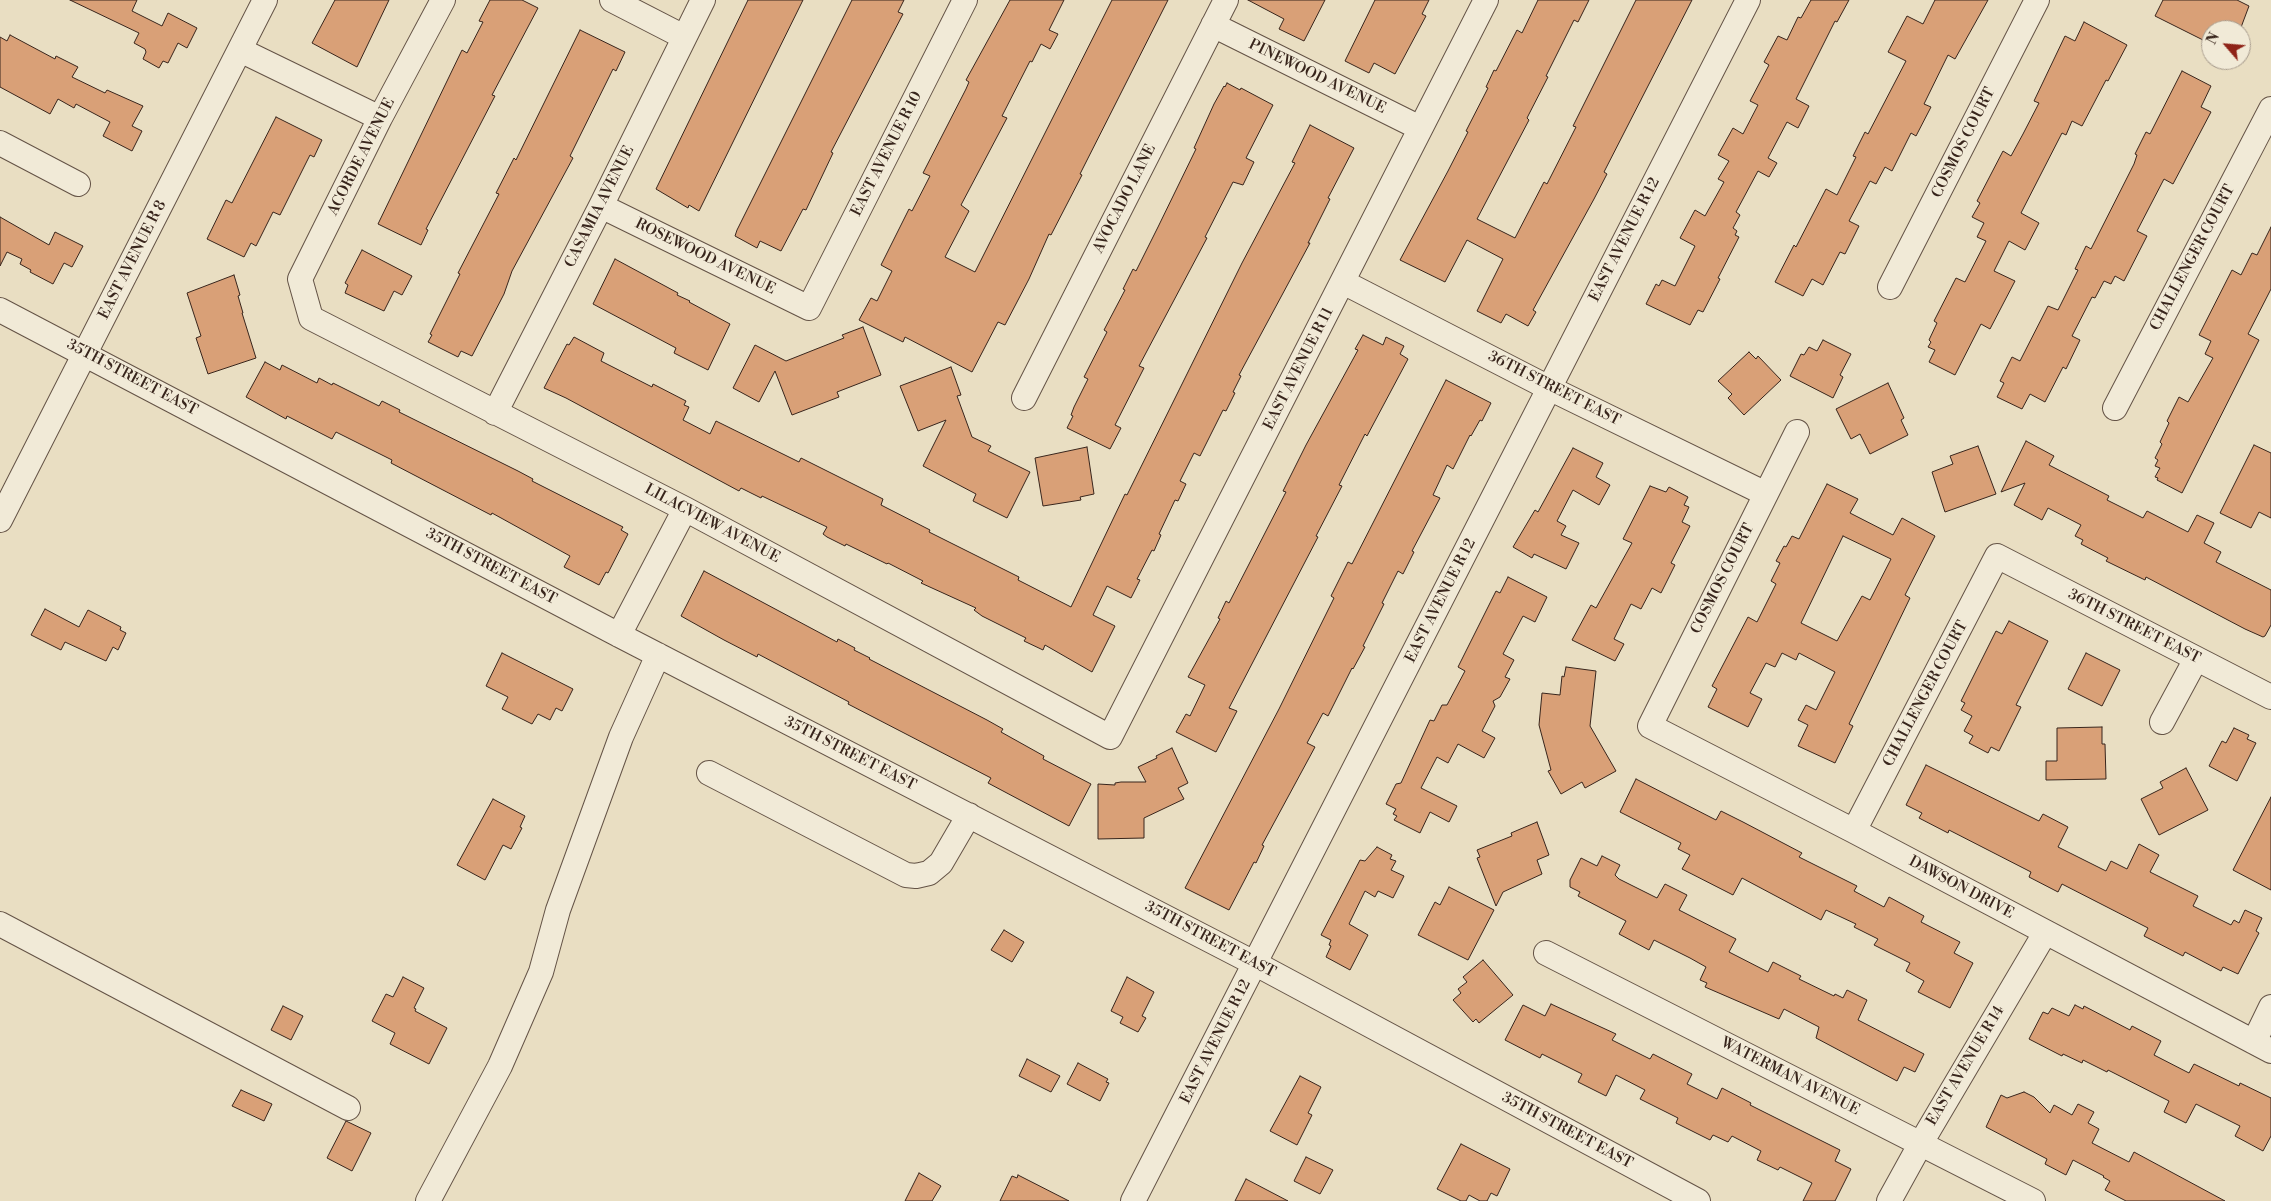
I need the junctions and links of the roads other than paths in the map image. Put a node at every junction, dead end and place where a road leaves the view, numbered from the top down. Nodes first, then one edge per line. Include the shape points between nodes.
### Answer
1 (265, 0) edge
2 (443, 0) edge
3 (612, 0) edge
4 (703, 0) edge
5 (965, 0) edge
6 (1226, 0) edge
7 (1486, 0) edge
8 (1748, 0) edge
9 (2037, 0) edge
10 (1213, 25) junction
11 (684, 36) junction
12 (240, 50) junction
13 (2271, 109) edge
14 (380, 118) junction
15 (1420, 128) junction
16 (0, 143) edge
17 (78, 184) dead end
18 (601, 206) junction
19 (1343, 282) junction
20 (1890, 287) dead end
21 (809, 308) joint
22 (0, 310) edge
23 (311, 318) joint
24 (86, 354) junction
25 (1549, 388) junction
26 (1024, 398) dead end
27 (2116, 408) dead end
28 (495, 412) junction
29 (1797, 432) dead end
30 (1766, 494) junction
31 (685, 509) junction
32 (0, 520) edge
33 (1997, 556) joint
34 (619, 635) junction
35 (658, 654) junction
36 (2196, 659) junction
37 (2271, 697) edge
38 (2162, 722) dead end
39 (1650, 726) joint
40 (1110, 737) joint
41 (709, 773) dead end
42 (969, 815) junction
43 (1854, 831) junction
44 (0, 924) edge
45 (2046, 933) junction
46 (1546, 953) dead end
47 (1256, 964) junction
48 (2271, 1007) edge
49 (2262, 1046) edge
50 (348, 1108) dead end
51 (1921, 1143) junction
52 (428, 1201) edge
53 (1133, 1201) edge
54 (1698, 1201) edge
55 (1889, 1201) edge
56 (2033, 1201) edge

1 - 12 street, EAST AVENUE R 8
2 - 14 street, ACORDE AVENUE
3 - 11 street
4 - 11 street, CASAMIA AVENUE
5 - 21 street, EAST AVENUE R 10
6 - 10 street, AVOCADO LANE
7 - 15 street, EAST AVENUE R 11
8 - 25 street, EAST AVENUE R 12
9 - 20 street, COSMOS COURT
10 - 15 street, PINEWOOD AVENUE
10 - 26 street, AVOCADO LANE
11 - 18 street, CASAMIA AVENUE
12 - 14 street
12 - 24 street, EAST AVENUE R 8
13 - 27 street, CHALLENGER COURT
14 - 23 street, ACORDE AVENUE via 300,279
15 - 19 street, EAST AVENUE R 11
16 - 17 street
18 - 21 street, ROSEWOOD AVENUE
18 - 28 street, CASAMIA AVENUE
19 - 25 street, 36TH STREET EAST
19 - 40 street, EAST AVENUE R 11
22 - 24 street, 35TH STREET EAST
23 - 28 street, LILACVIEW AVENUE
24 - 32 street, EAST AVENUE R 8
24 - 34 street, 35TH STREET EAST
25 - 30 street, 36TH STREET EAST
25 - 47 street, EAST AVENUE R 12
28 - 31 street, LILACVIEW AVENUE
29 - 30 street, COSMOS COURT
30 - 39 street, COSMOS COURT
31 - 34 street
31 - 40 street, LILACVIEW AVENUE
33 - 36 street, 36TH STREET EAST
33 - 43 street, CHALLENGER COURT
34 - 35 street, 35TH STREET EAST
35 - 42 street, 35TH STREET EAST
35 - 52 street via 621,737 558,910 541,972 500,1066
36 - 37 street, 36TH STREET EAST
36 - 38 street
39 - 43 street, DAWSON DRIVE
41 - 42 street via 906,876 929,873 941,863
42 - 47 street, 35TH STREET EAST
43 - 45 street, DAWSON DRIVE
44 - 50 street
45 - 49 street, DAWSON DRIVE
45 - 51 street, EAST AVENUE R 14
46 - 51 street, WATERMAN AVENUE
47 - 53 street, EAST AVENUE R 12
47 - 54 street, 35TH STREET EAST
48 - 49 street
51 - 55 street, EAST AVENUE R 14
51 - 56 street, WATERMAN AVENUE

